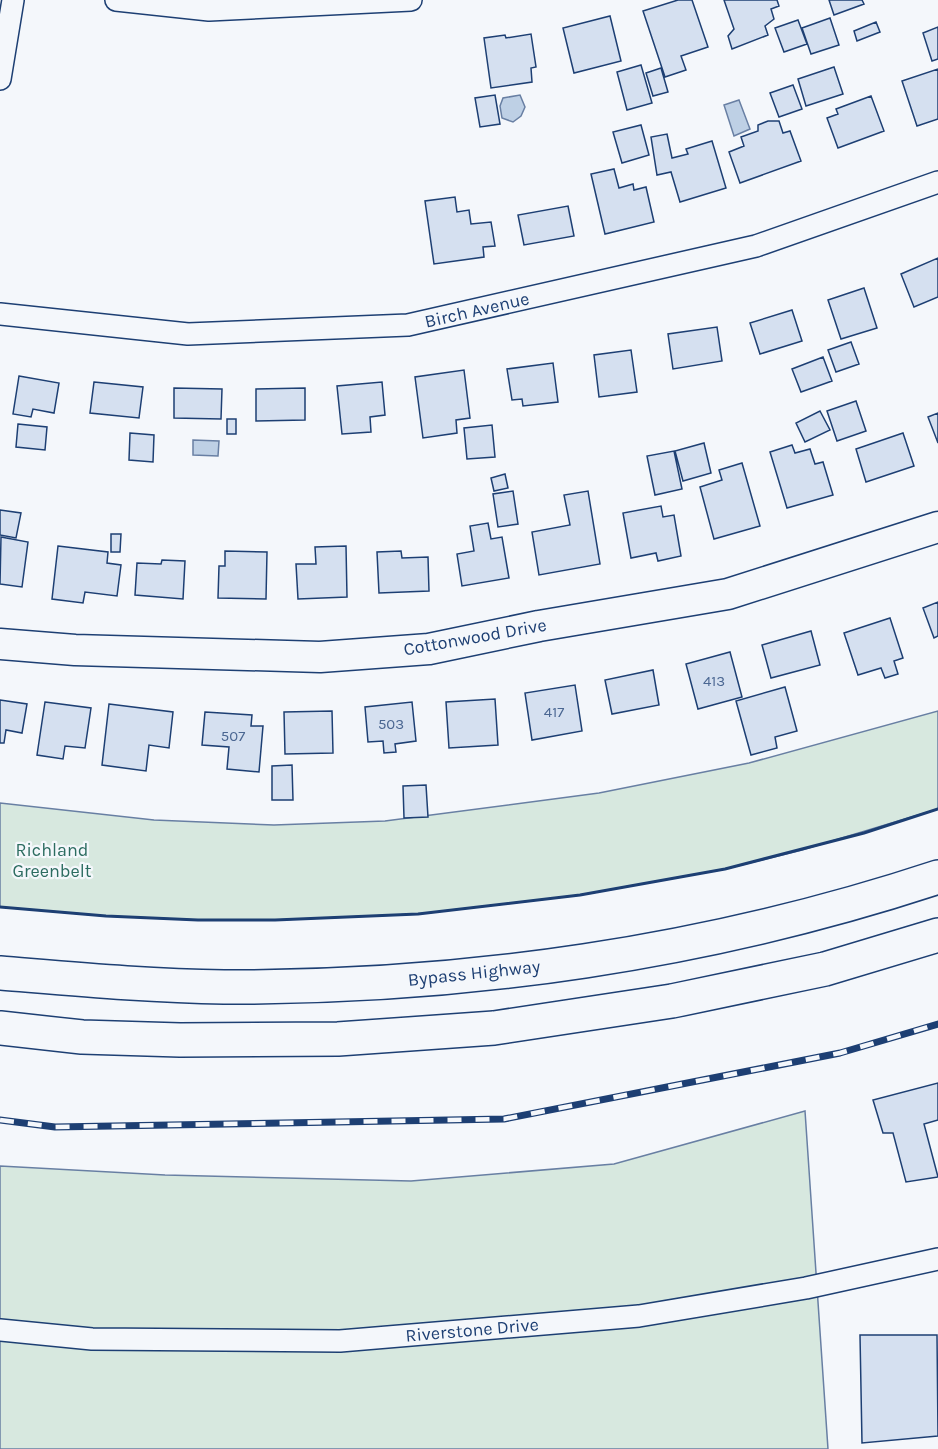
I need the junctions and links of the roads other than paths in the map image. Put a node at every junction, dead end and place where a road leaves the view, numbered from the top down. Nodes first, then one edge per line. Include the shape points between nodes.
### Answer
1 (13, 0) edge
2 (116, 0) edge
3 (407, 0) edge
4 (0, 80) edge
5 (938, 182) edge
6 (0, 314) edge
7 (938, 527) edge
8 (0, 644) edge
9 (938, 877) edge
10 (938, 935) edge
11 (0, 973) edge
12 (0, 1028) edge
13 (938, 1258) edge
14 (0, 1330) edge

1 - 4 street
2 - 3 street via 209,10
5 - 6 street, Birch Avenue via 756,246 408,325 188,334
7 - 8 street, Cottonwood Drive via 728,594 429,649 320,657
9 - 11 highway, Bypass Highway via 811,915 721,936 603,959 490,973 351,984 223,987
10 - 12 highway via 825,969 672,1001 494,1028 338,1039 180,1040 82,1037
13 - 14 street, Riverstone Drive via 806,1288 639,1316 340,1341 92,1339

